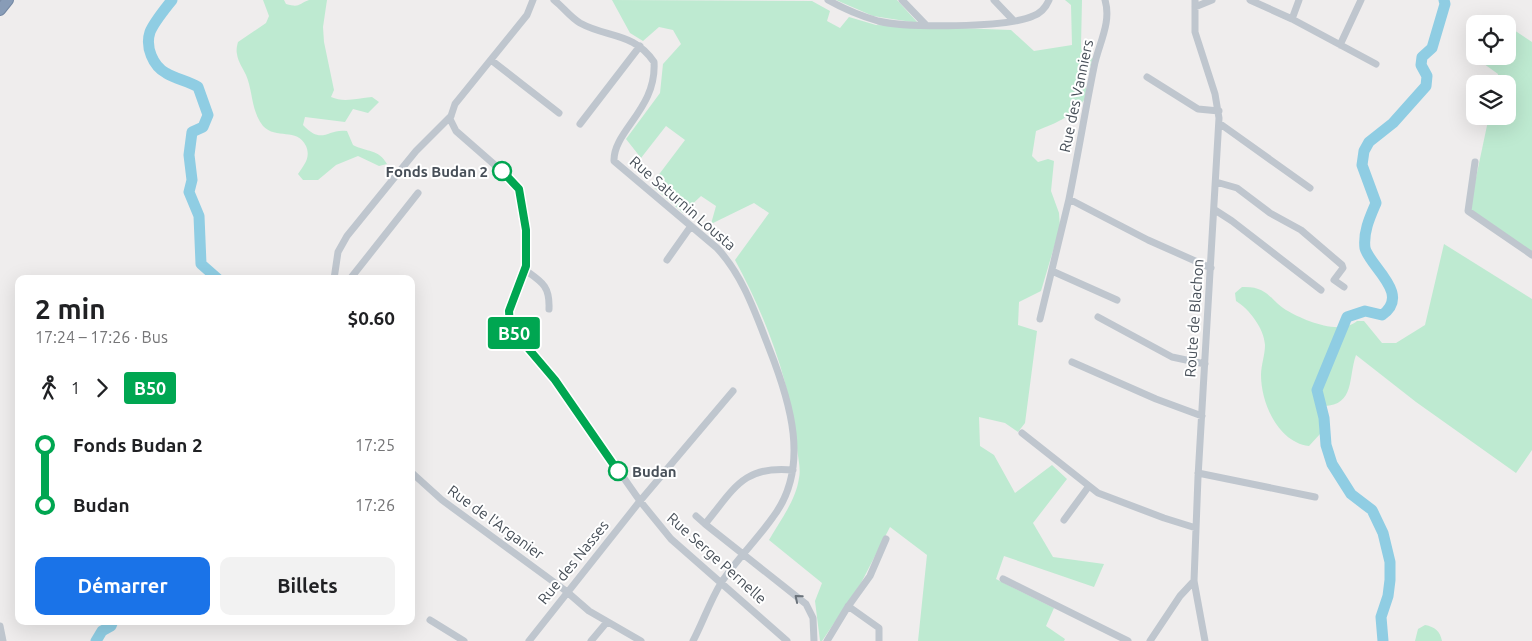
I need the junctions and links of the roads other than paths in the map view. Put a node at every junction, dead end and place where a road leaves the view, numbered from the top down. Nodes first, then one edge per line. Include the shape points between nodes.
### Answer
1 (8, 0) edge
2 (534, 0) edge
3 (554, 0) edge
4 (828, 0) edge
5 (902, 0) edge
6 (994, 0) edge
7 (1048, 0) edge
8 (1105, 0) edge
9 (1212, 0) edge
10 (1250, 0) edge
11 (1299, 0) edge
12 (1361, 0) edge
13 (1195, 4) edge
14 (0, 10) edge
15 (1292, 19) junction
16 (1014, 21) junction
17 (926, 26) junction
18 (1340, 45) junction
19 (640, 46) junction
20 (491, 60) junction
21 (1376, 64) dead end
22 (1147, 77) dead end
23 (1218, 110) junction
24 (559, 113) dead end
25 (451, 116) junction
26 (1220, 123) junction
27 (580, 124) dead end
28 (1475, 162) dead end
29 (1216, 182) junction
30 (1310, 188) dead end
31 (418, 193) dead end
32 (1069, 198) junction
33 (1215, 210) junction
34 (690, 226) junction
35 (1532, 256) edge
36 (666, 260) dead end
37 (1211, 268) junction
38 (525, 270) junction
39 (1052, 271) junction
40 (335, 275) edge
41 (353, 275) edge
42 (1344, 287) dead end
43 (1321, 290) dead end
44 (1117, 300) dead end
45 (549, 308) dead end
46 (1098, 317) dead end
47 (1040, 319) dead end
48 (1072, 362) dead end
49 (1205, 364) junction
50 (733, 391) dead end
51 (1202, 416) junction
52 (1022, 433) dead end
53 (793, 470) junction
54 (1198, 474) junction
55 (415, 476) edge
56 (1089, 486) junction
57 (1315, 496) dead end
58 (640, 501) junction
59 (696, 516) dead end
60 (1064, 520) dead end
61 (705, 524) junction
62 (1196, 528) junction
63 (886, 539) dead end
64 (744, 554) junction
65 (1003, 579) dead end
66 (1194, 581) junction
67 (722, 583) junction
68 (566, 591) junction
69 (848, 606) junction
70 (430, 620) dead end
71 (607, 622) junction
72 (0, 626) edge
73 (3, 641) edge
74 (464, 641) edge
75 (529, 641) edge
76 (591, 641) edge
77 (641, 641) edge
78 (693, 641) edge
79 (787, 641) edge
80 (814, 641) edge
81 (828, 641) edge
82 (879, 641) edge
83 (1128, 641) edge
84 (1150, 641) edge
85 (1205, 641) edge

1 - 14 highway
2 - 20 street via 527,15
3 - 19 street, Rue Saturnin Lousta via 582,24 623,36
4 - 17 street via 878,21
5 - 17 street
6 - 16 street
7 - 16 street via 1038,14
8 - 32 street, Rue des Vanniers via 1105,28 1094,65
9 - 13 street
10 - 15 street
11 - 15 street
12 - 18 street
13 - 23 street, Route de Blachon via 1196,37
15 - 18 street
16 - 17 street
18 - 21 street
19 - 27 street
19 - 34 street, Rue Saturnin Lousta via 654,62 654,81 646,102 614,151 614,161
20 - 24 street
20 - 25 street via 455,104
22 - 23 street via 1198,109
23 - 26 street, Route de Blachon
25 - 38 street, Rue Serge Pernelle via 456,131 519,189 526,230
25 - 40 street via 416,151 347,236 338,252
26 - 29 street, Route de Blachon
26 - 30 street
28 - 35 street via 1468,211
29 - 33 street, Route de Blachon
29 - 42 street via 1237,188 1270,213 1301,230 1342,265 1334,280
31 - 41 street
32 - 37 street via 1148,240
32 - 39 street, Rue des Vanniers
33 - 37 street, Route de Blachon
33 - 43 street
34 - 36 street
34 - 53 street, Rue Saturnin Lousta via 732,264 747,293 780,379 794,443
37 - 49 street, Route de Blachon
38 - 45 street via 546,286
38 - 58 street, Rue Serge Pernelle via 509,311 512,330 555,380
39 - 44 street
39 - 47 street, Rue des Vanniers
46 - 49 street via 1172,357
48 - 51 street
49 - 51 street, Route de Blachon
50 - 58 street, Rue des Nasses
51 - 54 street, Route de Blachon
52 - 56 street
53 - 61 street via 769,468 747,477
53 - 64 street, Rue Saturnin Lousta via 778,511
54 - 57 street
54 - 62 street, Route de Blachon
55 - 68 street, Rue de l'Arganier via 442,500
56 - 60 street
56 - 62 street via 1113,499
58 - 67 street, Rue Serge Pernelle via 671,538
58 - 68 street, Rue des Nasses
59 - 61 street
61 - 64 street
62 - 66 street, Route de Blachon
63 - 69 street via 870,576
64 - 67 street, Rue Saturnin Lousta
80 -> 64 street via 813,618 806,604
65 - 83 street
66 - 84 street
66 - 85 street, Route de Blachon
67 - 78 street, Rue Saturnin Lousta
67 - 79 street, Rue Serge Pernelle
68 - 71 street, Rue de l'Arganier
68 - 75 street, Rue des Nasses
69 - 81 street
69 - 82 street via 880,628
70 - 74 street
71 - 76 street
71 - 77 street, Rue de l'Arganier
72 - 73 street

